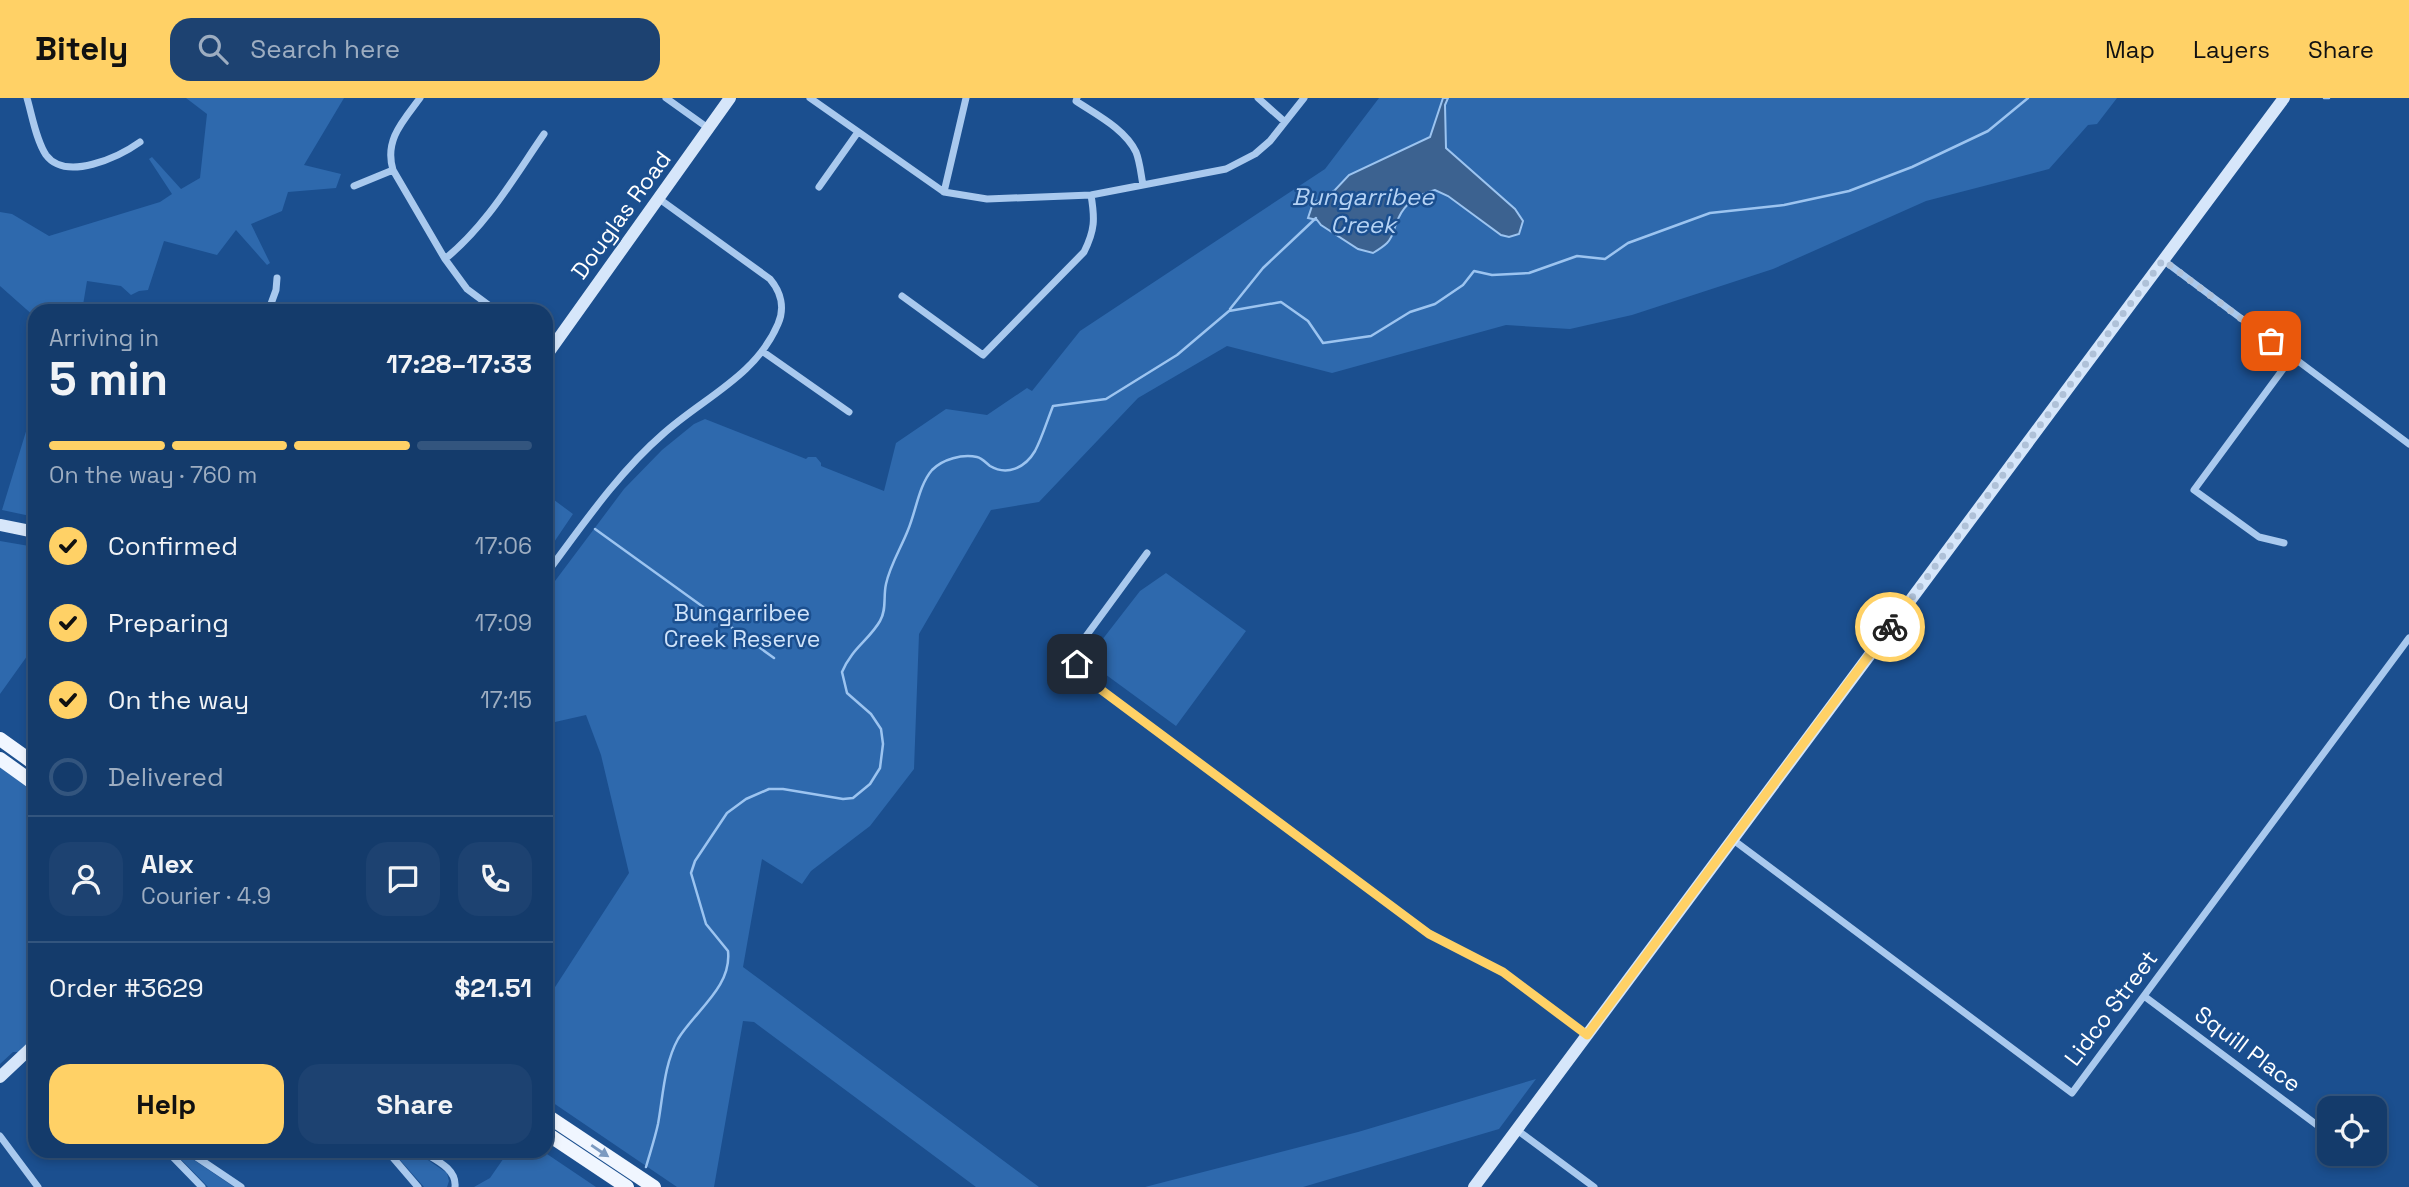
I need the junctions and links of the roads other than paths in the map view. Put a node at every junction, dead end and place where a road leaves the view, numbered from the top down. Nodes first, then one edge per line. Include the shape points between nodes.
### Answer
1 (27, 98) edge
2 (420, 98) edge
3 (666, 98) edge
4 (730, 98) edge
5 (810, 98) edge
6 (966, 98) edge
7 (1258, 98) edge
8 (1304, 98) edge
9 (2284, 98) edge
10 (1077, 99) edge
11 (1285, 122) junction
12 (708, 128) junction
13 (858, 132) junction
14 (544, 135) dead end
15 (140, 142) dead end
16 (393, 170) junction
17 (1143, 185) junction
18 (354, 186) dead end
19 (819, 187) dead end
20 (944, 192) junction
21 (1091, 195) junction
22 (658, 198) junction
23 (445, 259) junction
24 (2163, 260) junction
25 (277, 278) dead end
26 (902, 296) dead end
27 (271, 304) edge
28 (487, 304) edge
29 (553, 343) edge
30 (762, 351) junction
31 (2292, 357) junction
32 (849, 412) dead end
33 (2409, 444) edge
34 (0, 525) edge
35 (28, 531) edge
36 (2284, 543) dead end
37 (1147, 553) dead end
38 (553, 565) edge
39 (2409, 638) edge
40 (0, 739) edge
41 (0, 759) edge
42 (28, 759) edge
43 (28, 779) edge
44 (1732, 839) junction
45 (2144, 996) junction
46 (1587, 1035) junction
47 (28, 1051) edge
48 (0, 1077) edge
49 (553, 1120) edge
50 (2317, 1124) edge
51 (1517, 1129) junction
52 (0, 1136) edge
53 (553, 1138) edge
54 (174, 1158) edge
55 (198, 1158) edge
56 (393, 1158) edge
57 (432, 1158) edge
58 (38, 1187) edge
59 (202, 1187) edge
60 (241, 1187) edge
61 (418, 1187) edge
62 (455, 1187) edge
63 (627, 1187) edge
64 (654, 1187) edge
65 (1474, 1187) edge
66 (1594, 1187) edge

1 - 15 street via 44,150 63,167 119,155
2 - 16 street via 393,138
3 - 12 street
4 - 12 street, Douglas Road
5 - 13 street
6 - 20 street
7 - 11 street
8 - 11 street
9 - 24 street
10 - 17 street via 1131,144
11 - 17 street via 1262,148 1233,166
12 - 22 street, Douglas Road
13 - 19 street
13 - 20 street
14 - 23 street via 481,225
16 - 18 street
16 - 23 street
17 - 21 street
20 - 21 street via 987,199
21 - 26 street via 1093,235 1084,252 983,355
22 - 29 street, Douglas Road
22 - 30 street via 765,275 779,291 779,322
23 - 28 street via 467,289
24 - 31 street
24 - 44 street
25 - 27 street
30 - 32 street
30 - 38 street via 747,371 662,434 605,495
31 - 33 street
31 - 36 street via 2194,490 2259,537
34 - 35 street
37 - 46 street via 1081,643 1077,664 1084,677 1429,934 1503,972
39 - 45 street, Lidco Street
40 - 42 main road
41 - 43 main road
44 - 45 street, Lidco Street via 2072,1093
44 - 46 street
45 - 50 street, Squill Place
46 - 51 street
47 - 48 street
49 -> 64 main road
51 - 65 street
51 - 66 street
52 - 58 street
53 - 63 main road
54 - 59 street
55 - 60 street
56 - 61 street
57 - 62 street via 454,1176

